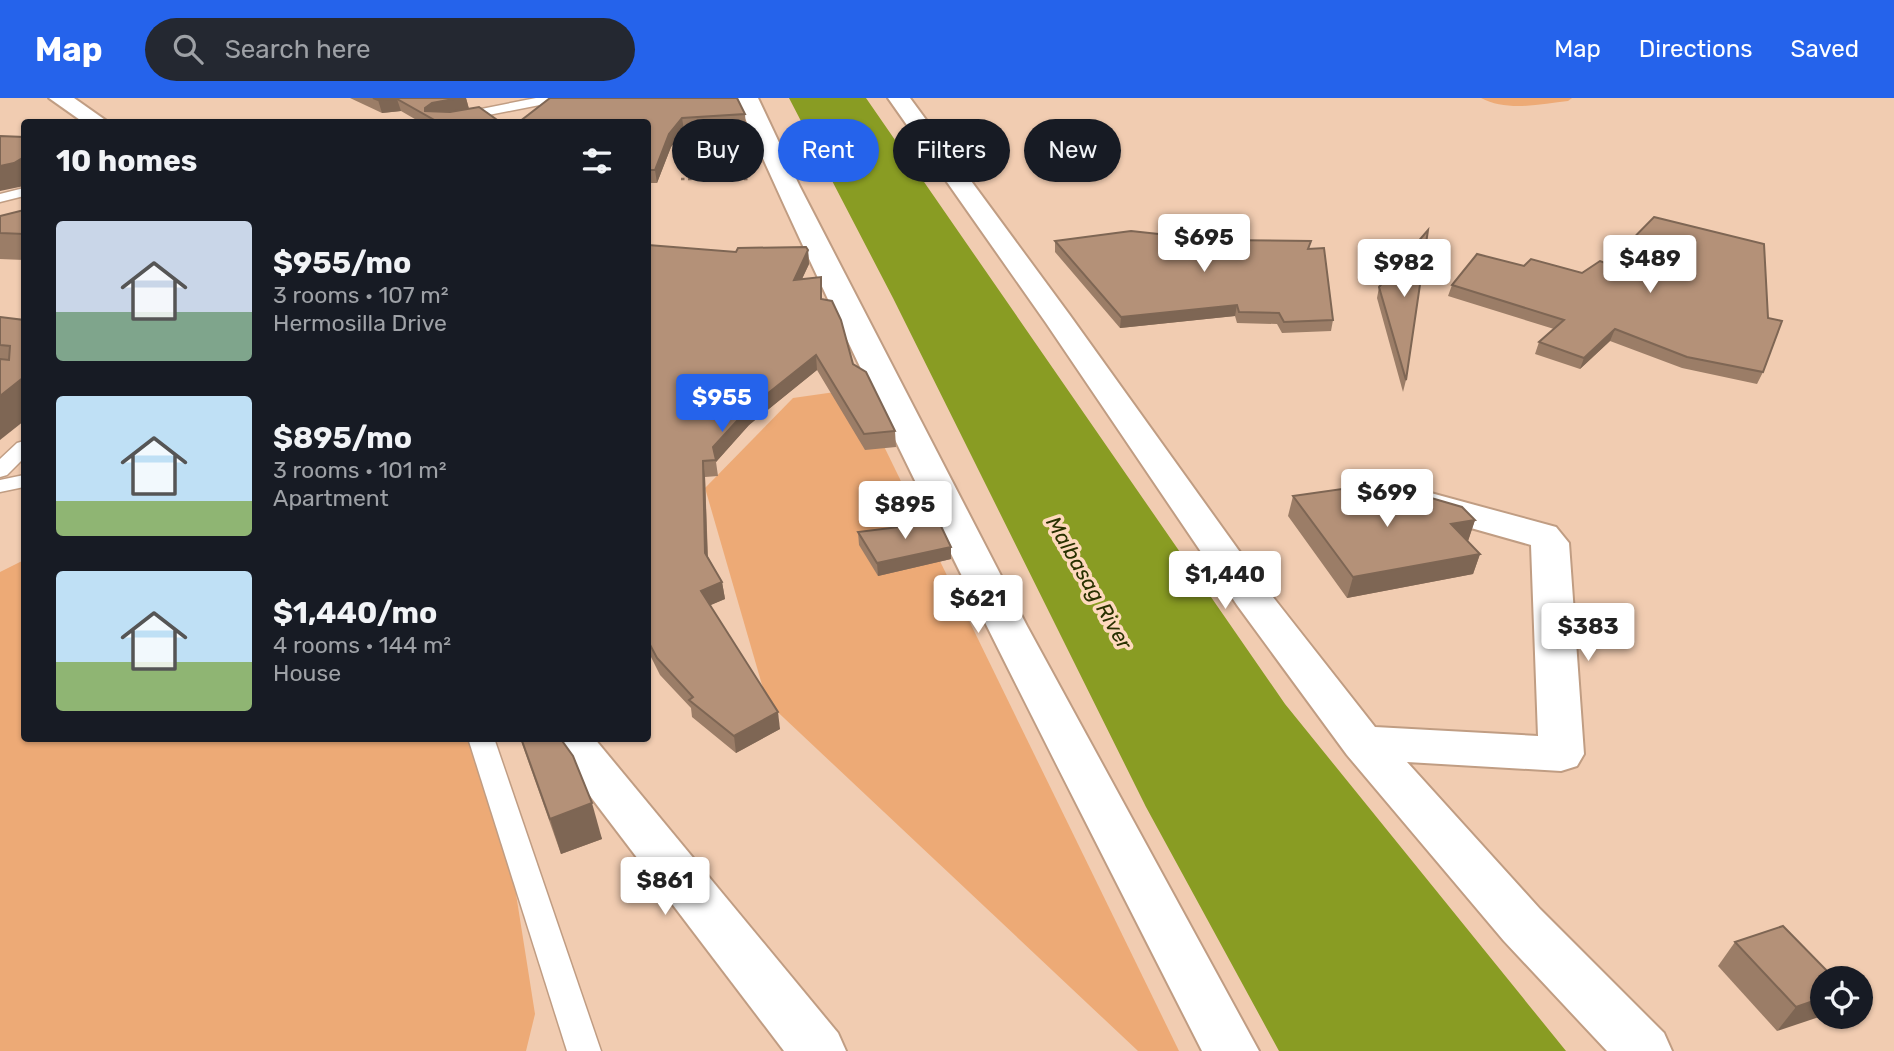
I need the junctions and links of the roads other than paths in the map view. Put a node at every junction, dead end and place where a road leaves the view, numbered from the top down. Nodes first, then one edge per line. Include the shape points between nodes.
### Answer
1 (60, 98) edge
2 (555, 98) edge
3 (747, 98) edge
4 (899, 98) edge
5 (92, 119) edge
6 (451, 119) edge
7 (21, 193) edge
8 (0, 198) edge
9 (21, 450) edge
10 (0, 471) edge
11 (21, 482) edge
12 (0, 486) edge
13 (1381, 491) dead end
14 (482, 742) edge
15 (571, 742) edge
16 (1363, 743) junction
17 (584, 1051) edge
18 (818, 1051) edge
19 (1231, 1051) edge
20 (1644, 1051) edge

1 - 5 street
2 - 6 lane
3 - 19 street via 1020,649
4 - 16 street via 1251,596
7 - 8 lane
9 - 10 lane
11 - 12 lane
13 - 16 street via 1543,535 1550,543 1561,754
14 - 17 lane
15 - 18 street
16 - 20 street via 1522,925

